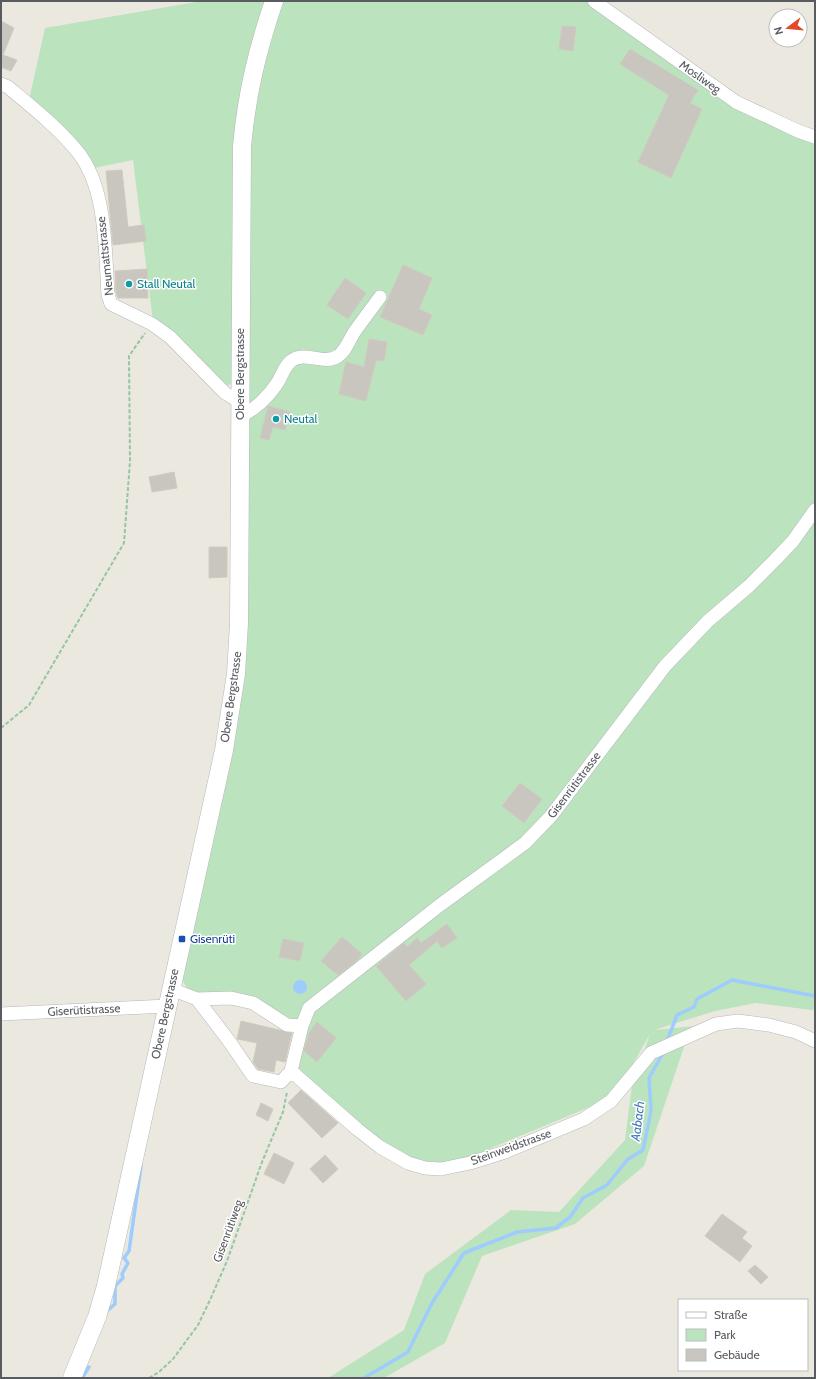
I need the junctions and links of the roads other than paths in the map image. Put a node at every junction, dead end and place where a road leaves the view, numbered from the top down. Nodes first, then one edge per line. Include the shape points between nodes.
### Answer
1 (274, 1) edge
2 (594, 1) edge
3 (1, 84) edge
4 (815, 137) edge
5 (380, 297) dead end
6 (240, 409) junction
7 (815, 510) edge
8 (169, 998) junction
9 (197, 999) junction
10 (1, 1014) edge
11 (302, 1026) junction
12 (815, 1041) edge
13 (291, 1071) junction
14 (72, 1378) edge

1 - 6 main road, Obere Bergstrasse via 253,72 245,112 242,146
2 - 4 street, Mosliweg via 736,102
3 - 6 street, Neumattstrasse via 47,120 78,152 92,177 102,216 108,295 111,304 152,324 170,337
5 - 6 street via 337,357 298,357 286,367 267,395 249,412
6 - 8 main road, Obere Bergstrasse via 239,623 236,674 224,750
7 - 11 street, Gisenrütistrasse via 793,541 775,560 708,621 665,666 546,822 525,843 440,905 309,1008
8 - 9 street
8 - 10 street, Giserütistrasse
8 - 14 main road, Obere Bergstrasse via 106,1286 97,1317
9 - 11 street via 231,998 253,1003 287,1025
9 - 13 street via 253,1076 281,1082
11 - 13 street
12 - 13 street, Steinweidstrasse via 769,1024 738,1021 716,1024 651,1053 611,1101 584,1119 505,1152 470,1164 441,1169 424,1168 408,1163 380,1147

